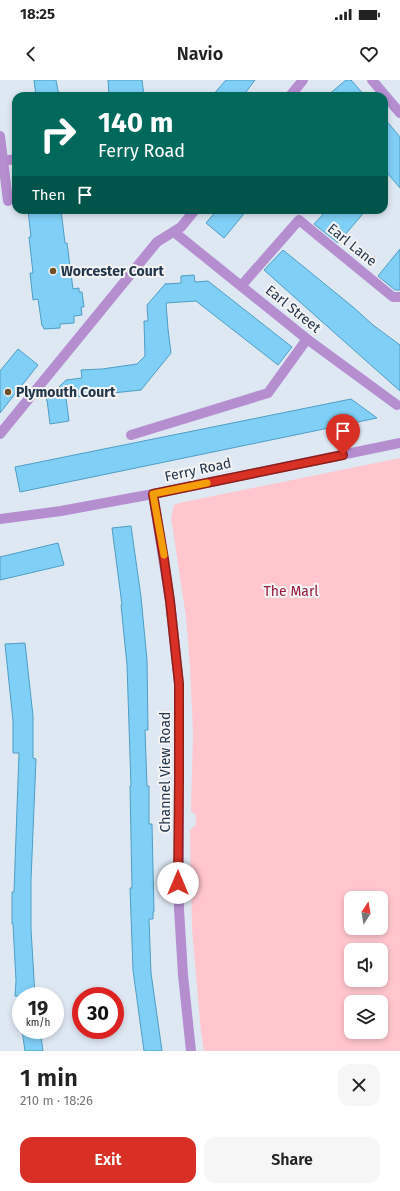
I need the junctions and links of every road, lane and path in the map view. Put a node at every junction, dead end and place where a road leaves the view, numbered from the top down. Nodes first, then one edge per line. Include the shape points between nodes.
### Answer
1 (303, 80) edge
2 (372, 80) edge
3 (293, 92) edge
4 (382, 92) edge
5 (388, 99) edge
6 (400, 113) edge
7 (0, 136) edge
8 (12, 160) edge
9 (3, 161) junction
10 (8, 201) dead end
11 (192, 214) edge
12 (174, 232) junction
13 (241, 286) junction
14 (400, 297) edge
15 (307, 339) junction
16 (397, 405) dead end
17 (0, 434) edge
18 (131, 435) dead end
19 (400, 443) edge
20 (153, 494) junction
21 (0, 513) edge
22 (13, 517) junction
23 (0, 519) edge
24 (191, 1051) edge

1 - 3 street
2 - 4 street
5 - 6 street
7 - 9 street
8 - 9 street
9 - 10 street
11 - 12 street
12 - 13 street, Earl Street
12 - 17 street via 157,242
13 - 14 street, Earl Lane via 299,220 394,297
13 - 15 street, Earl Street
15 - 16 street, Earl Street
15 - 18 street via 268,393
19 - 20 street, Ferry Road
20 - 22 street, Ferry Road
20 - 24 street, Channel View Road via 170,601 179,684 179,909
21 - 22 street
22 - 23 street, Ferry Road

